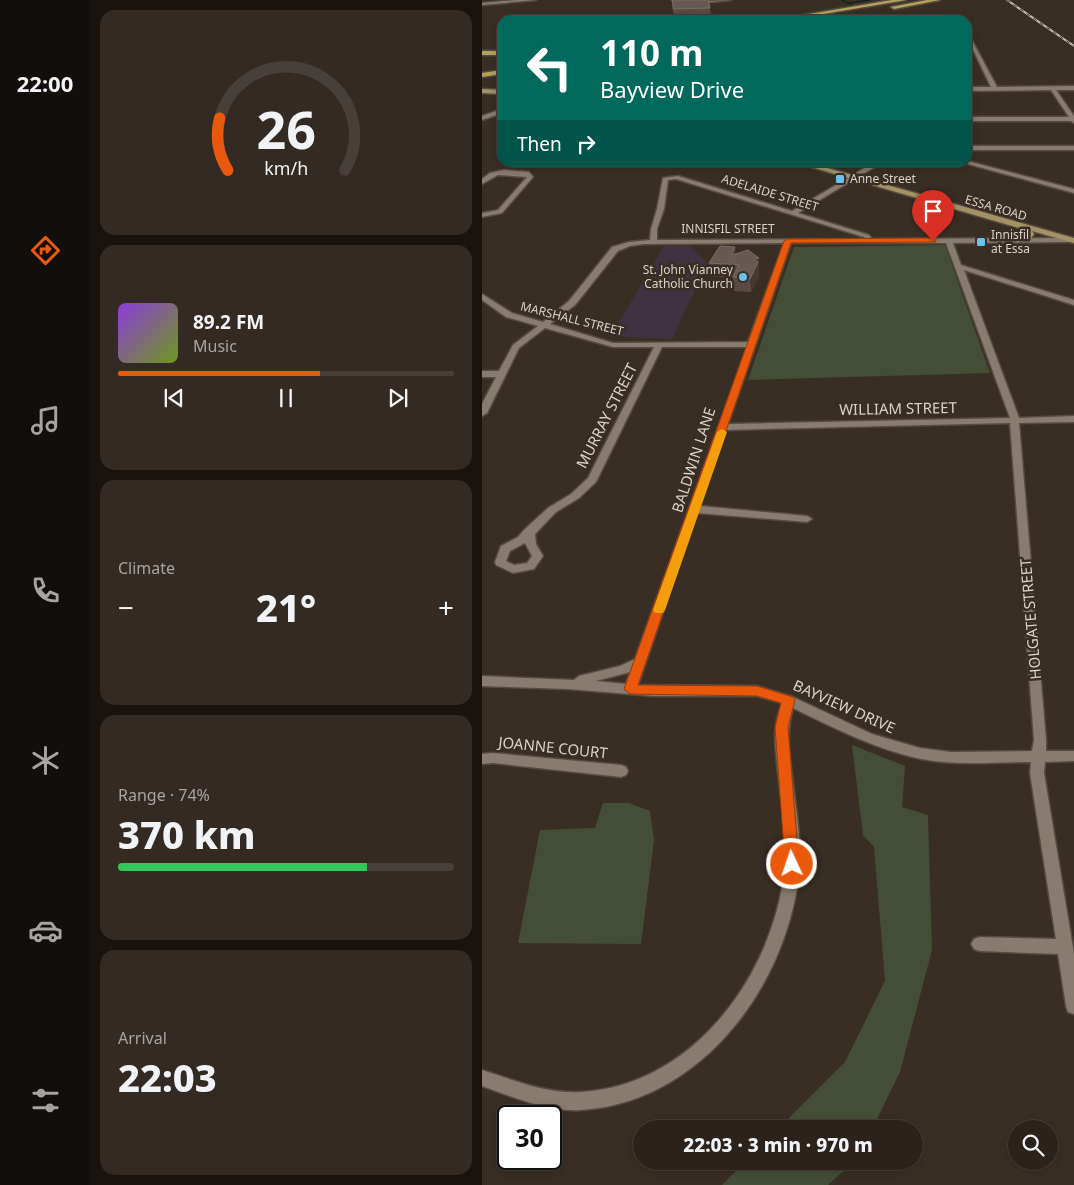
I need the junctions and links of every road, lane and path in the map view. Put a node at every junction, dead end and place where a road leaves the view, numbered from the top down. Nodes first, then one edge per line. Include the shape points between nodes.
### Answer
1 (534, 0) edge
2 (674, 0) edge
3 (729, 0) edge
4 (903, 0) edge
5 (938, 0) edge
6 (482, 4) edge
7 (808, 15) edge
8 (844, 15) edge
9 (972, 42) edge
10 (482, 53) edge
11 (497, 53) edge
12 (497, 73) edge
13 (482, 75) edge
14 (995, 88) junction
15 (1074, 88) edge
16 (972, 89) edge
17 (1053, 89) junction
18 (482, 92) edge
19 (497, 94) edge
20 (497, 113) edge
21 (482, 118) edge
22 (972, 119) edge
23 (1073, 119) edge
24 (972, 148) edge
25 (1074, 148) edge
26 (972, 164) edge
27 (814, 167) edge
28 (871, 167) edge
29 (851, 178) junction
30 (482, 182) edge
31 (1074, 192) edge
32 (794, 212) junction
33 (482, 215) edge
34 (1022, 227) junction
35 (949, 240) junction
36 (1019, 240) junction
37 (788, 241) junction
38 (870, 241) junction
39 (1072, 241) edge
40 (654, 242) junction
41 (958, 266) junction
42 (482, 296) edge
43 (1074, 303) edge
44 (544, 325) junction
45 (751, 344) junction
46 (659, 345) junction
47 (482, 374) edge
48 (501, 374) junction
49 (482, 413) edge
50 (1074, 419) edge
51 (1014, 421) junction
52 (724, 427) junction
53 (695, 509) junction
54 (807, 519) dead end
55 (529, 531) dead end
56 (641, 661) junction
57 (482, 681) edge
58 (568, 684) junction
59 (630, 689) junction
60 (788, 700) junction
61 (1074, 756) edge
62 (1039, 757) junction
63 (482, 759) edge
64 (620, 772) dead end
65 (979, 944) dead end
66 (1064, 947) junction
67 (1074, 1006) edge
68 (482, 1078) edge

1 - 6 street
2 - 3 street via 690,3
4 - 7 highway
5 - 8 highway
9 - 14 street
10 - 11 highway
12 - 13 highway
14 - 16 street
14 - 17 street
15 - 17 street
17 - 23 street
18 - 19 main road
20 - 21 street
22 - 23 street
24 - 25 street
26 - 31 street
27 - 29 main road, ESSA ROAD
28 - 29 street
29 - 32 street
29 - 34 main road, ESSA ROAD
30 - 33 street via 490,174 500,172 529,174 530,177 500,212
32 - 38 street, ADELAIDE STREET via 867,236
32 - 40 street, ADELAIDE STREET via 676,177 665,179 661,209 652,226
34 - 36 main road via 1030,234
34 - 39 main road, ESSA ROAD
35 - 36 street, INNISFIL STREET
35 - 38 street, INNISFIL STREET
35 - 41 street, HOLGATE STREET
36 - 39 street, INNISFIL STREET
37 - 38 street, INNISFIL STREET
37 - 40 street, INNISFIL STREET
37 - 45 street, BALDWIN LANE
40 - 44 street, INNISFIL STREET via 615,249 572,303
41 - 43 street
41 - 51 street, HOLGATE STREET
42 - 44 street, MARSHALL STREET via 509,315
44 - 46 street, MARSHALL STREET via 613,345
44 - 48 street, INNISFIL STREET via 516,347
45 - 46 street, MARSHALL STREET
45 - 52 street, BALDWIN LANE
46 - 55 street, MURRAY STREET via 592,480
47 - 48 street
48 - 49 street, INNISFIL STREET
50 - 51 street, WILLIAM STREET
51 - 52 street, WILLIAM STREET
51 - 62 street, HOLGATE STREET
52 - 53 street, BALDWIN LANE
53 - 54 street
53 - 56 street, BALDWIN LANE
56 - 58 street via 623,670
56 - 59 street, BALDWIN LANE
57 - 58 street, BAYVIEW DRIVE
58 - 59 street, BAYVIEW DRIVE
59 - 60 street, BAYVIEW DRIVE via 757,691
60 - 62 street, BAYVIEW DRIVE via 869,738 920,753 952,757
60 - 68 street via 781,727 791,844 790,882 780,928 771,950 752,989 729,1021 708,1045 661,1079 612,1097 581,1101 538,1097
61 - 62 street, BAYVIEW DRIVE
62 - 66 street, HOLGATE STREET via 1037,773
63 - 64 street, JOANNE COURT
65 - 66 street
66 - 67 street, HOLGATE STREET

